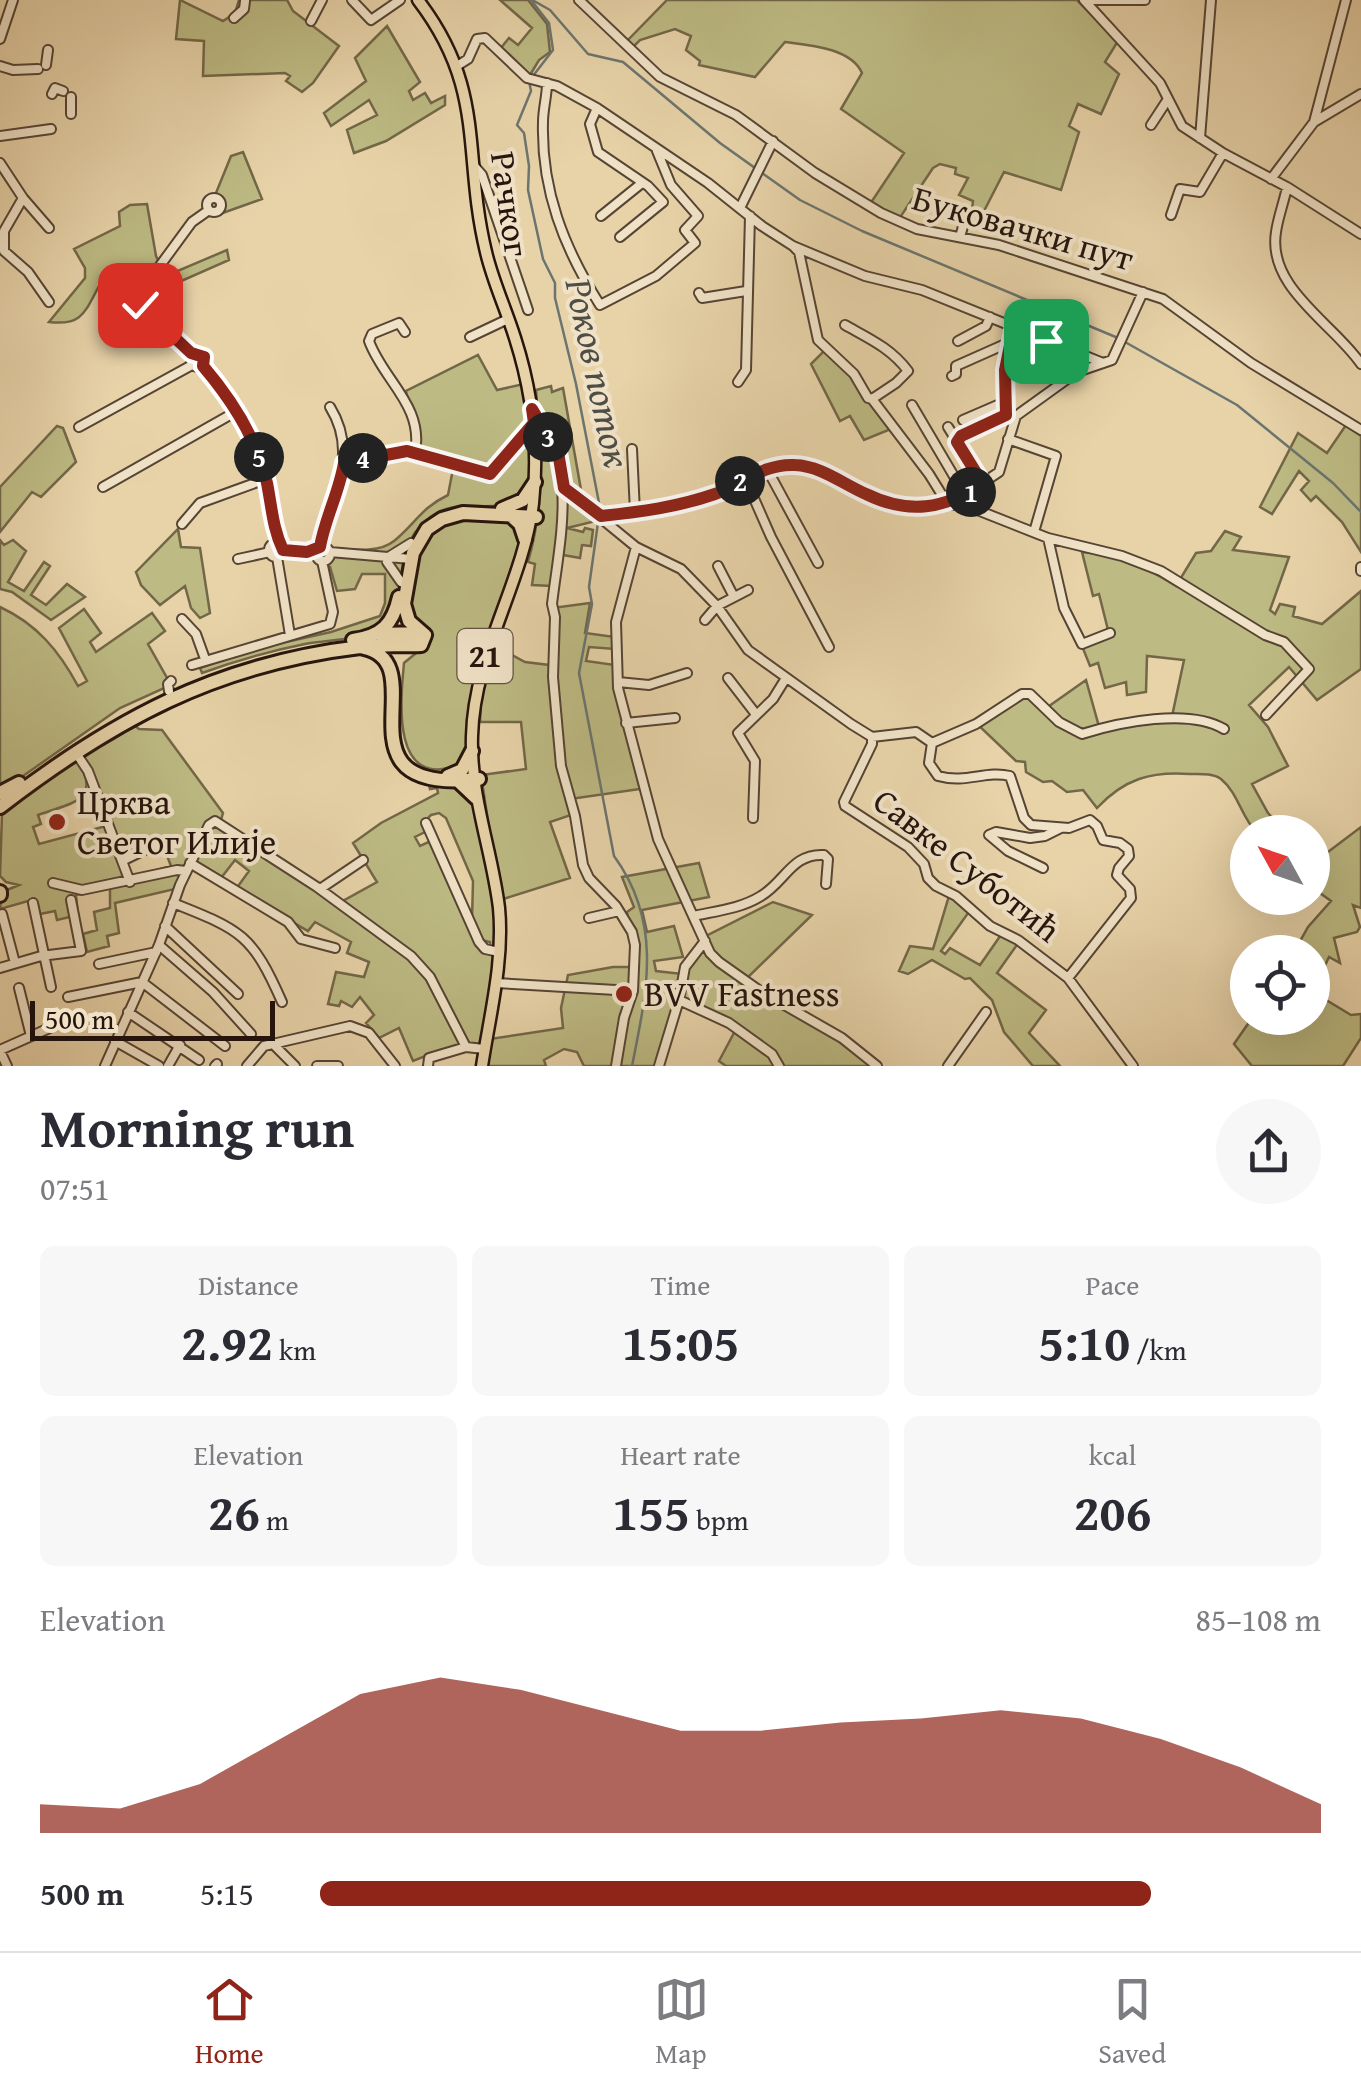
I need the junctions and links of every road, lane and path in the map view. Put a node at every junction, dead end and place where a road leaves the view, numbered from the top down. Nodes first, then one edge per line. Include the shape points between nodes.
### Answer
1 (14, 0) edge
2 (322, 0) edge
3 (352, 0) edge
4 (400, 0) edge
5 (418, 0) edge
6 (579, 0) edge
7 (1086, 0) edge
8 (1146, 0) edge
9 (1211, 0) edge
10 (1346, 0) edge
11 (244, 1) edge
12 (234, 18) dead end
13 (312, 21) dead end
14 (0, 39) edge
15 (48, 50) dead end
16 (1206, 54) junction
17 (30, 57) dead end
18 (1220, 58) dead end
19 (0, 66) edge
20 (457, 66) junction
21 (38, 68) junction
22 (548, 83) junction
23 (52, 94) dead end
24 (1361, 94) edge
25 (1168, 99) junction
26 (597, 108) junction
27 (71, 114) dead end
28 (1314, 122) junction
29 (1151, 125) dead end
30 (52, 129) dead end
31 (0, 136) edge
32 (1200, 138) junction
33 (773, 142) junction
34 (656, 150) junction
35 (1223, 153) junction
36 (0, 163) edge
37 (475, 167) junction
38 (1271, 178) junction
39 (642, 184) junction
40 (1287, 187) junction
41 (23, 198) junction
42 (218, 205) dead end
43 (740, 208) junction
44 (1171, 215) dead end
45 (602, 216) dead end
46 (750, 216) junction
47 (966, 216) dead end
48 (49, 228) dead end
49 (1361, 234) edge
50 (620, 237) dead end
51 (960, 237) junction
52 (794, 246) junction
53 (746, 291) junction
54 (1143, 292) junction
55 (699, 293) dead end
56 (128, 298) junction
57 (50, 302) dead end
58 (528, 310) dead end
59 (990, 317) junction
60 (508, 319) junction
61 (115, 321) dead end
62 (846, 324) dead end
63 (1014, 326) junction
64 (405, 332) dead end
65 (470, 337) dead end
66 (958, 341) dead end
67 (1010, 342) junction
68 (213, 349) dead end
69 (198, 360) junction
70 (1103, 364) junction
71 (1361, 364) edge
72 (952, 376) dead end
73 (738, 382) dead end
74 (872, 399) junction
75 (1007, 401) junction
76 (912, 406) dead end
77 (330, 407) dead end
78 (532, 409) junction
79 (237, 411) junction
80 (962, 420) dead end
81 (534, 423) junction
82 (79, 427) dead end
83 (948, 427) dead end
84 (1361, 430) edge
85 (1008, 439) junction
86 (957, 442) junction
87 (632, 449) dead end
88 (414, 452) junction
89 (344, 463) junction
90 (767, 469) junction
91 (745, 478) junction
92 (266, 479) junction
93 (535, 482) junction
94 (983, 484) junction
95 (103, 487) dead end
96 (564, 488) junction
97 (965, 496) junction
98 (950, 503) junction
99 (506, 512) junction
100 (636, 512) junction
101 (534, 514) junction
102 (599, 515) junction
103 (182, 524) dead end
104 (1034, 532) junction
105 (1048, 538) junction
106 (526, 539) junction
107 (411, 543) junction
108 (636, 547) junction
109 (277, 551) junction
110 (323, 552) junction
111 (238, 559) dead end
112 (385, 559) junction
113 (408, 561) junction
114 (818, 563) dead end
115 (718, 566) dead end
116 (402, 582) junction
117 (748, 590) dead end
118 (734, 597) junction
119 (718, 606) junction
120 (182, 619) dead end
121 (705, 620) dead end
122 (1110, 632) dead end
123 (289, 633) junction
124 (378, 634) junction
125 (420, 639) junction
126 (357, 647) junction
127 (829, 647) dead end
128 (687, 673) dead end
129 (728, 678) dead end
130 (786, 678) junction
131 (618, 682) junction
132 (755, 713) junction
133 (1266, 715) dead end
134 (124, 716) junction
135 (675, 718) dead end
136 (626, 723) junction
137 (1224, 729) dead end
138 (872, 737) junction
139 (932, 743) junction
140 (77, 747) junction
141 (472, 751) junction
142 (457, 777) junction
143 (475, 777) junction
144 (18, 788) junction
145 (0, 795) edge
146 (476, 798) junction
147 (0, 810) edge
148 (753, 818) dead end
149 (426, 822) dead end
150 (1061, 828) junction
151 (487, 843) junction
152 (158, 844) dead end
153 (362, 860) dead end
154 (122, 861) junction
155 (188, 867) junction
156 (1042, 868) dead end
157 (130, 882) junction
158 (53, 883) dead end
159 (826, 884) dead end
160 (320, 889) junction
161 (72, 895) junction
162 (173, 903) junction
163 (33, 904) dead end
164 (618, 911) junction
165 (2, 914) edge
166 (693, 916) junction
167 (590, 918) dead end
168 (165, 926) junction
169 (705, 941) junction
170 (158, 948) junction
171 (334, 948) dead end
172 (499, 952) junction
173 (46, 955) junction
174 (15, 964) junction
175 (99, 964) dead end
176 (0, 968) edge
177 (1068, 978) junction
178 (142, 982) junction
179 (496, 983) junction
180 (52, 987) dead end
181 (19, 988) dead end
182 (633, 991) junction
183 (238, 994) dead end
184 (68, 997) dead end
185 (679, 1000) junction
186 (282, 1002) dead end
187 (128, 1012) junction
188 (986, 1012) dead end
189 (54, 1026) dead end
190 (252, 1034) dead end
191 (31, 1036) junction
192 (115, 1041) junction
193 (273, 1044) junction
194 (180, 1045) junction
195 (224, 1046) dead end
196 (466, 1047) junction
197 (484, 1050) junction
198 (2, 1057) edge
199 (200, 1060) dead end
200 (106, 1063) edge
201 (427, 1063) edge
202 (118, 1066) edge
203 (158, 1066) edge
204 (168, 1066) edge
205 (247, 1066) edge
206 (295, 1066) edge
207 (317, 1066) edge
208 (338, 1066) edge
209 (395, 1066) edge
210 (482, 1066) edge
211 (616, 1066) edge
212 (659, 1066) edge
213 (779, 1066) edge
214 (878, 1066) edge
215 (948, 1066) edge
216 (1133, 1066) edge

1 - 14 street
2 - 13 street
3 - 4 street via 372,20
5 - 20 main road, Рачког / 21
6 - 33 street, Буковачки пут via 660,76
7 - 8 street
7 - 25 street
9 - 16 street
10 - 28 street
11 - 12 street
15 - 21 street
16 - 18 street
16 - 32 street
17 - 21 street
19 - 21 street
20 - 22 street via 481,37 530,79
20 - 37 main road, Рачког / 21
22 - 26 street
22 - 34 street via 543,122 549,194 566,245 600,306 656,276 695,244 685,230 698,216 670,185
23 - 27 street via 54,88 67,94
24 - 28 street
25 - 29 street
25 - 32 street via 1182,126
26 - 34 street
26 - 39 street via 590,124 598,152
28 - 38 street
30 - 31 street
32 - 35 street
33 - 43 street
33 - 51 street, Буковачки пут via 889,217
34 - 43 street
35 - 38 street
35 - 44 street via 1200,192 1180,189
36 - 41 street
37 - 58 street
37 - 60 main road, Рачког / 21 via 486,254
38 - 40 street
39 - 45 street
39 - 50 street via 662,203
40 - 49 street
40 - 71 street via 1276,233 1282,271 1309,312
41 - 48 street
41 - 57 street via 4,231 4,251
42 - 56 street via 192,222
43 - 46 street
46 - 52 street
46 - 53 street
47 - 51 street
51 - 54 street, Буковачки пут
52 - 59 street
52 - 74 street via 818,340
53 - 55 street via 702,298
53 - 73 street via 746,370
54 - 70 street via 1113,359
54 - 84 street, Буковачки пут via 1170,303 1251,363
56 - 61 street
56 - 69 street
59 - 63 street
59 - 66 street
60 - 65 street
60 - 78 main road, Рачког / 21
62 - 74 street via 908,371
63 - 67 street
63 - 70 street
64 - 88 street via 399,323 369,341 409,406
67 - 72 street via 956,366
67 - 75 street
68 - 69 street
69 - 79 street
69 - 82 street
70 - 85 street via 1070,375 1020,413
74 - 98 street
75 - 80 street
75 - 86 street via 1006,415
76 - 97 street
77 - 89 street via 341,428
78 - 81 main road, Рачког / 21
78 - 96 street via 558,452
79 - 92 street
79 - 95 street
81 - 88 street via 490,474
81 - 93 main road, Рачког / 21
81 - 101 main road, Рачког / 21 via 541,468
83 - 86 street
85 - 94 street via 999,472
85 - 104 street via 1056,456
86 - 94 street
87 - 100 street
88 - 89 street
89 - 110 street
90 - 91 street
90 - 98 street via 811,468 902,505
90 - 114 street
91 - 100 street via 716,494
91 - 127 street
92 - 103 street via 198,504
92 - 109 street
93 - 99 highway
93 - 101 main road, Рачког / 21
94 - 97 street
96 - 102 street
96 - 164 street via 552,604 561,766 585,872
97 - 98 street
98 - 104 street
99 - 101 highway
99 - 106 highway
99 - 107 highway via 447,511 424,524
99 - 113 highway via 442,519 424,532
100 - 102 street
101 - 106 main road, Рачког / 21
101 - 143 main road, Рачког / 21 via 484,686
102 - 108 street
104 - 105 street
105 - 122 street via 1064,608 1082,644
105 - 133 street via 1160,571 1290,647 1308,671
106 - 141 main road, Рачког / 21 via 483,662
107 - 112 street
107 - 113 highway
108 - 119 street via 681,569
108 - 131 street via 616,622
109 - 110 street
109 - 111 street
109 - 123 street
110 - 112 street
110 - 123 street via 333,620
112 - 113 street
112 - 116 street
113 - 116 highway
113 - 125 highway via 404,612
115 - 118 street
116 - 124 highway via 393,619
117 - 118 street
118 - 119 street
119 - 121 street
119 - 130 street via 748,650
120 - 123 street via 196,634 199,660
124 - 125 highway
124 - 134 highway via 264,657 170,686
125 - 126 highway
125 - 142 highway via 396,675 402,754 424,773
126 - 134 highway via 237,673
126 - 142 highway via 382,656 391,670 394,740 405,767 424,779
128 - 131 street via 658,684
129 - 132 street
130 - 132 street
130 - 138 street
131 - 136 street
132 - 148 street via 738,733 756,761
134 - 140 highway
135 - 136 street
136 - 166 street via 658,840
137 - 139 street via 1208,719 1144,720 1082,734 1022,694
138 - 139 street via 916,732
138 - 177 street, Савке Суботић via 845,806 908,847 936,886
139 - 150 street via 929,763 938,776 1010,776 1024,818
140 - 144 highway
140 - 154 street
141 - 142 highway
141 - 143 main road, Рачког / 21
142 - 143 highway
142 - 146 highway
143 - 146 main road, Рачког / 21
143 - 151 main road, Рачког / 21
144 - 145 highway
144 - 147 highway
146 - 151 main road, Рачког / 21
149 - 172 street via 479,942
150 - 156 street via 1038,838 989,834
150 - 177 street via 1090,820 1104,840 1128,849 1117,875 1131,898
151 - 172 main road, Рачког / 21
152 - 154 street
153 - 160 street
154 - 157 street
155 - 157 street
155 - 160 street via 218,821
155 - 162 street
155 - 171 street via 285,920 302,939
157 - 161 street
158 - 161 street
159 - 166 street via 828,859 812,854 744,906
160 - 196 street via 424,968
161 - 173 street via 81,951
162 - 168 street
162 - 186 street via 250,942
163 - 173 street
164 - 167 street
164 - 182 street via 636,945
165 - 174 street
166 - 169 street
168 - 170 street
168 - 183 street
169 - 185 street via 685,966
169 - 214 street via 714,958 747,982
170 - 175 street
170 - 178 street
170 - 190 street
172 - 179 main road, Рачког / 21
173 - 174 street
173 - 180 street
174 - 176 street
177 - 216 street
178 - 184 street
178 - 187 street
178 - 195 street
179 - 182 street
179 - 197 main road, Рачког / 21
181 - 191 street
182 - 211 street
185 - 212 street
185 - 213 street via 729,1023
187 - 192 street
187 - 194 street
188 - 215 street
189 - 191 street
191 - 198 street
192 - 200 street
192 - 203 street
193 - 205 street
193 - 206 street
193 - 209 street via 357,1027
194 - 199 street
194 - 204 street
196 - 197 street
196 - 201 street
197 - 210 main road, Рачког / 21
200 - 202 street
207 - 208 street

